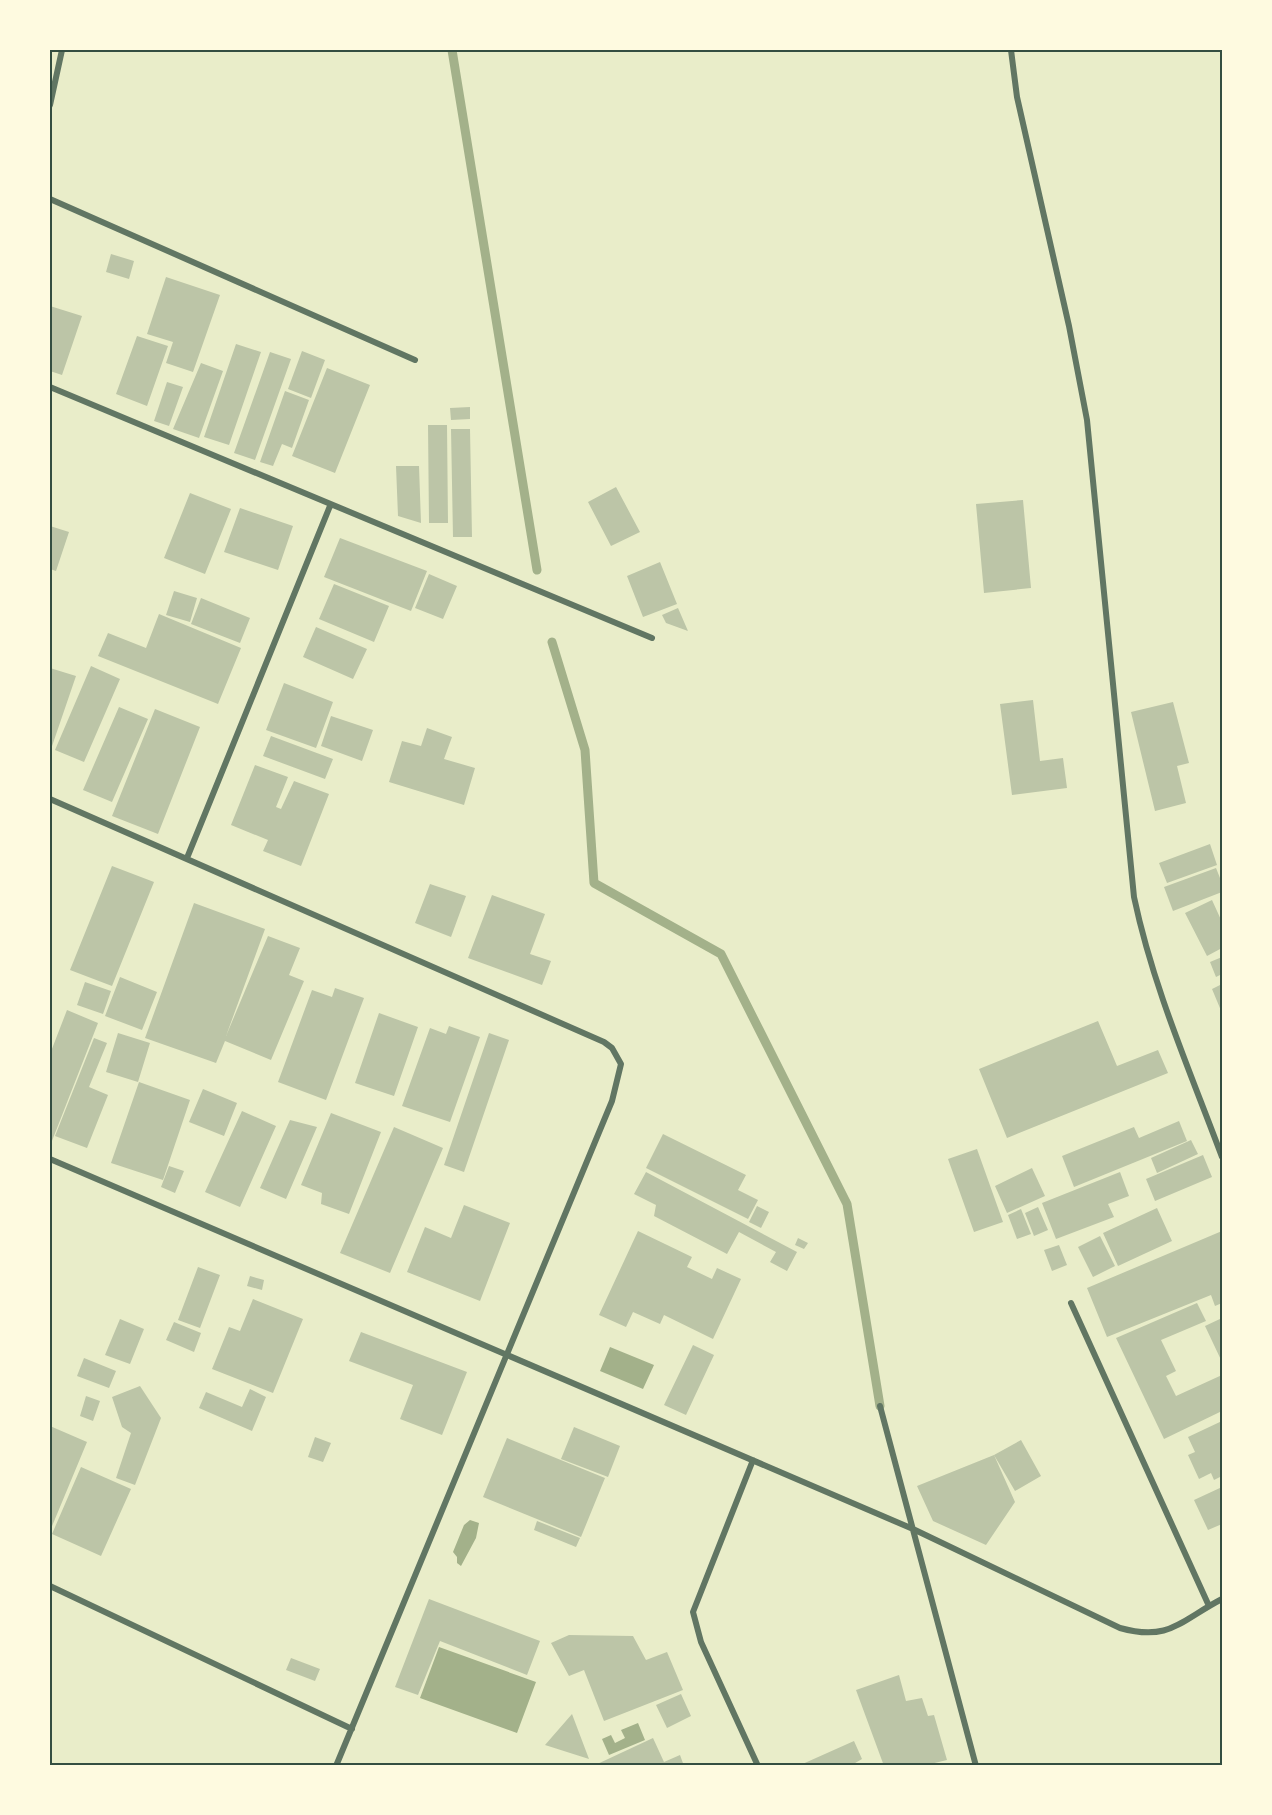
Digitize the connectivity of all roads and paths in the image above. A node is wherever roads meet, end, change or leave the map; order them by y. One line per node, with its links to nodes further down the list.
1 (62, 50): 3 (street)
2 (1011, 50): 11 (street)
3 (50, 105)
4 (50, 199): 5 (street)
5 (415, 360)
6 (50, 387): 7 (street)
7 (330, 506): 8 (street); 10 (street)
8 (652, 638)
9 (50, 799): 10 (street)
10 (188, 858): 14 (street)
11 (1222, 1157)
12 (50, 1159): 14 (street)
13 (1071, 1303): 20 (street)
14 (508, 1355): 16 (street); 21 (street)
15 (880, 1406): 17 (street)
16 (753, 1460): 17 (street); 23 (street)
17 (913, 1529): 20 (street); 24 (street)
18 (50, 1586): 21 (street)
19 (1222, 1599): 20 (street)
20 (1209, 1606)
21 (352, 1730): 22 (street)
22 (336, 1766)
23 (758, 1766)
24 (976, 1766)

